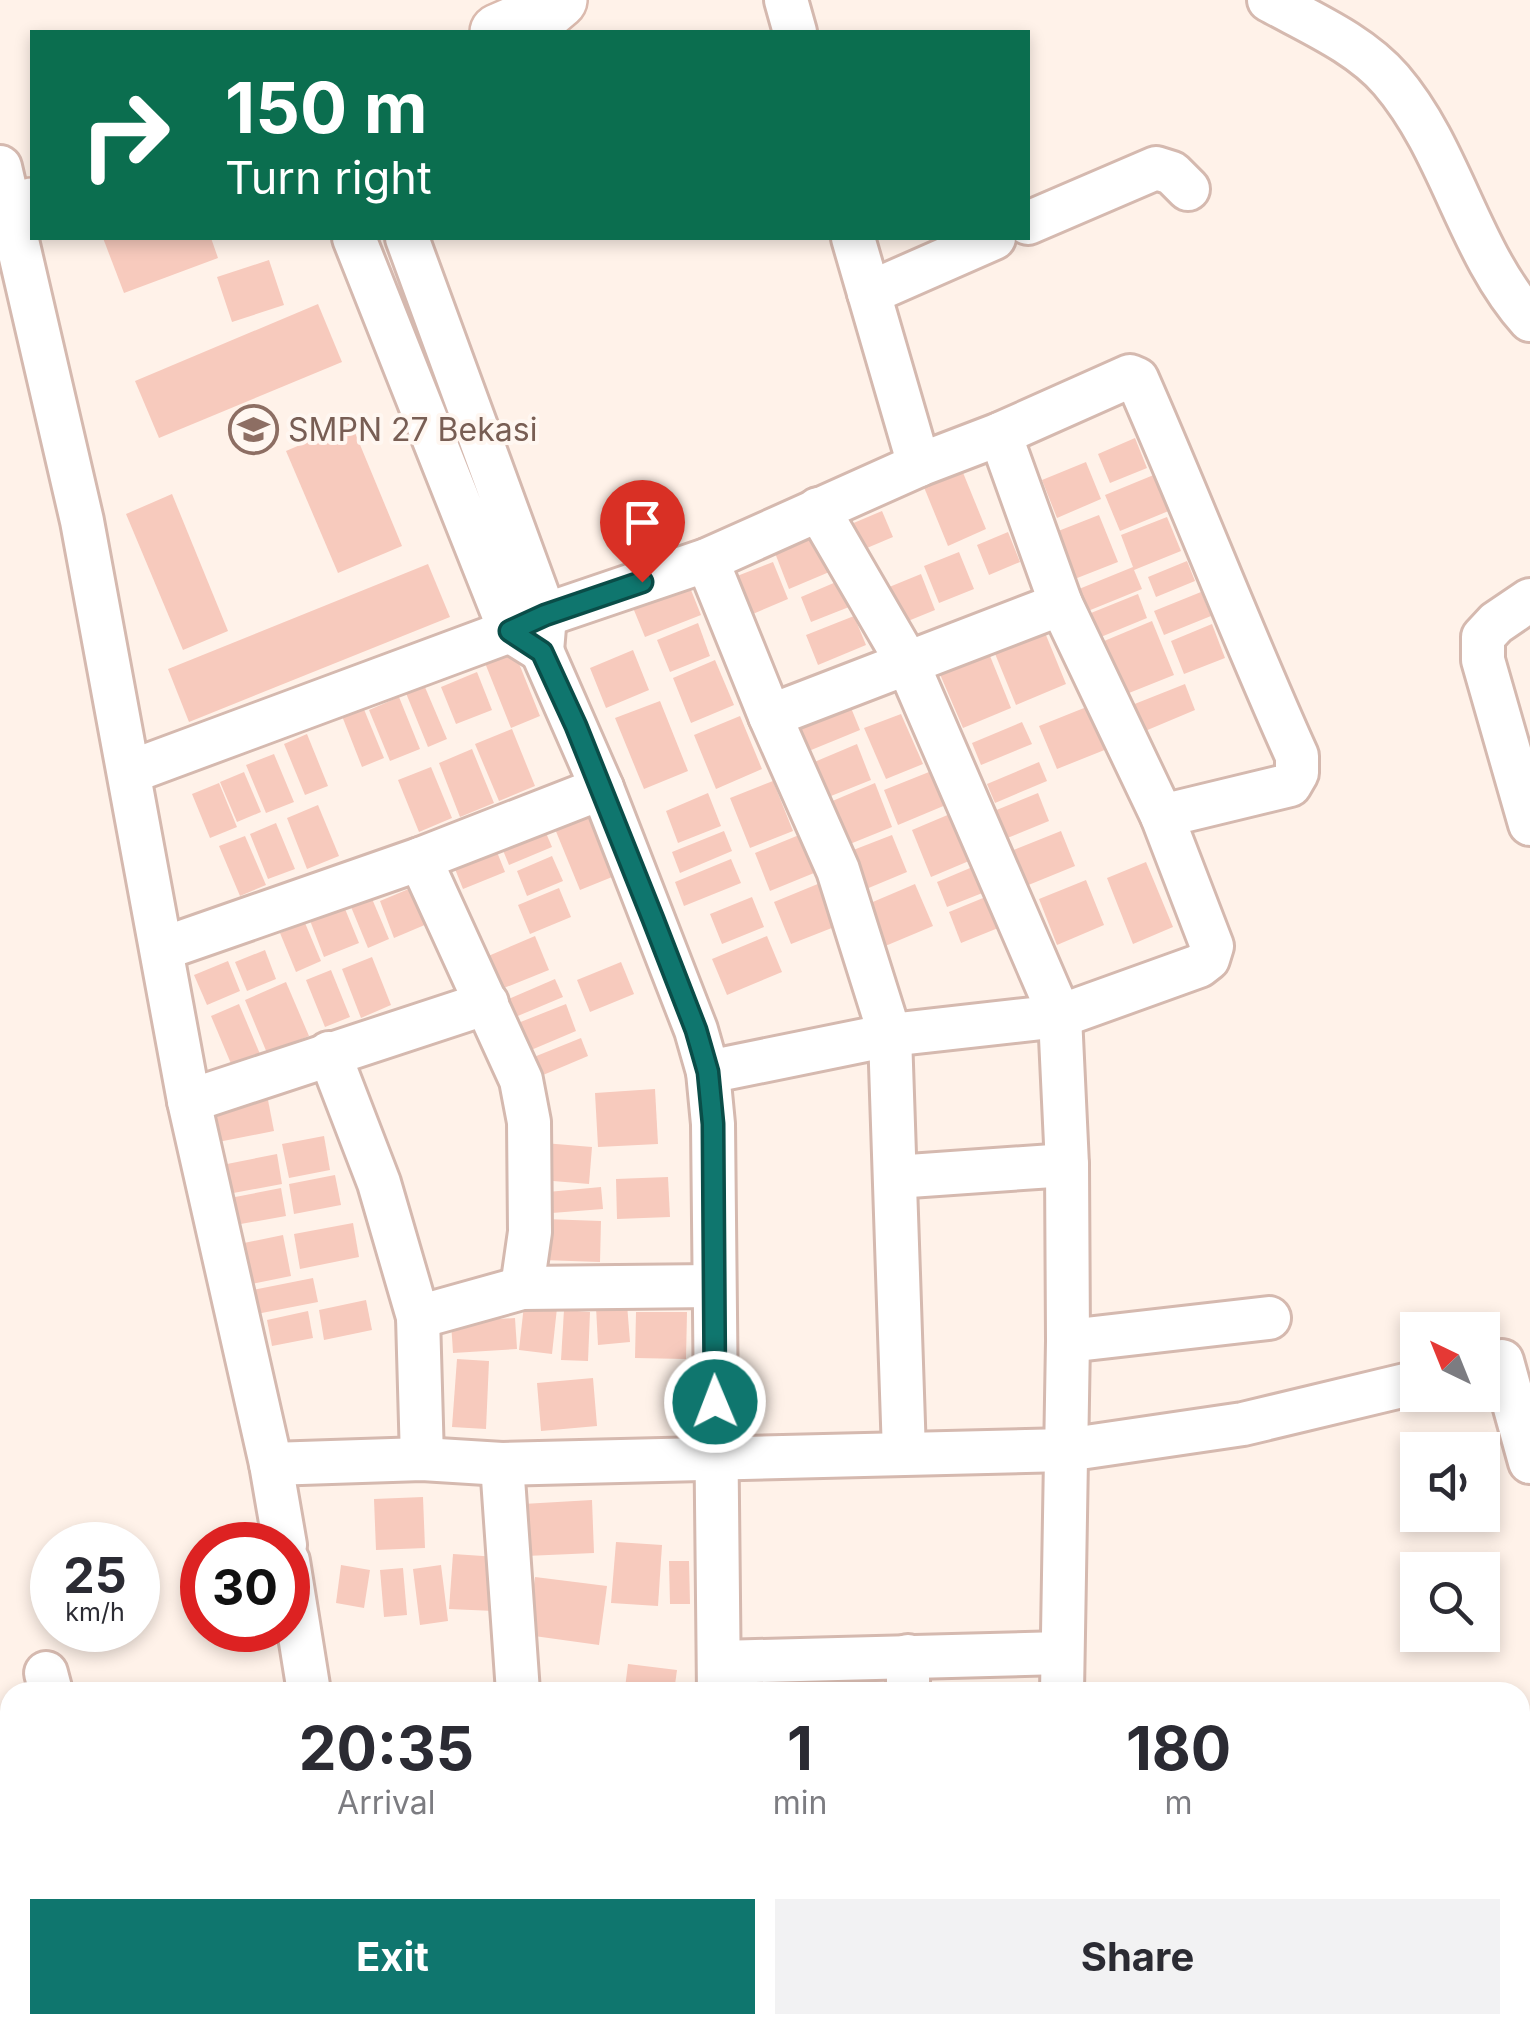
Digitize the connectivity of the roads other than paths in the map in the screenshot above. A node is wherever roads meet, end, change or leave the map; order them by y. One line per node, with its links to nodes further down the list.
1 (559, 0): 4 (street)
2 (786, 0): 5 (street)
3 (1269, 0): 14 (street)
4 (503, 30)
5 (794, 30)
6 (1188, 189): 8 (street)
7 (11, 200): 24 (street)
8 (1030, 222)
9 (355, 240): 21 (street)
10 (408, 240): 21 (street)
11 (854, 240): 13 (street)
12 (989, 240): 13 (street)
13 (869, 293): 16 (street)
14 (1530, 320)
15 (1000, 434): 16 (street); 20 (street); 26 (street)
16 (919, 465): 17 (street)
17 (818, 509): 18 (street); 22 (street)
18 (708, 560): 21 (street); 23 (street)
19 (1530, 600): 27 (street)
20 (1061, 604): 22 (street); 26 (street)
21 (532, 632): 24 (street); 25 (street)
22 (908, 662): 23 (street); 31 (street)
23 (770, 716): 32 (street)
24 (130, 772): 29 (street)
25 (602, 788): 28 (street); 34 (street)
26 (1162, 816): 31 (street)
27 (1530, 824)
28 (420, 859): 29 (street); 30 (street)
29 (162, 949): 35 (street)
30 (487, 1003): 33 (street); 39 (street)
31 (1060, 1016): 32 (street); 36 (street)
32 (890, 1036): 34 (street); 37 (street)
33 (329, 1053): 35 (street); 40 (street)
34 (708, 1072): 38 (street)
35 (189, 1101): 50 (street)
36 (1067, 1166): 37 (street); 42 (street)
37 (895, 1177): 46 (street)
38 (714, 1286): 39 (street); 48 (street)
39 (522, 1288): 40 (street)
40 (418, 1317): 47 (street)
41 (1268, 1318): 42 (street)
42 (1068, 1341): 45 (street)
43 (1505, 1361): 49 (street)
44 (1400, 1386): 45 (street)
45 (1066, 1450): 46 (street); 54 (street)
46 (904, 1453): 48 (street)
47 (422, 1459): 50 (street); 51 (street)
48 (716, 1460): 51 (street); 57 (street)
49 (1530, 1462)
50 (271, 1464): 52 (street)
51 (502, 1464): 59 (street)
52 (281, 1522)
53 (303, 1652): 58 (street)
54 (1062, 1673): 56 (street)
55 (908, 1674): 56 (street); 57 (street)
56 (975, 1675)
57 (719, 1677)
58 (308, 1682)
59 (517, 1682)

